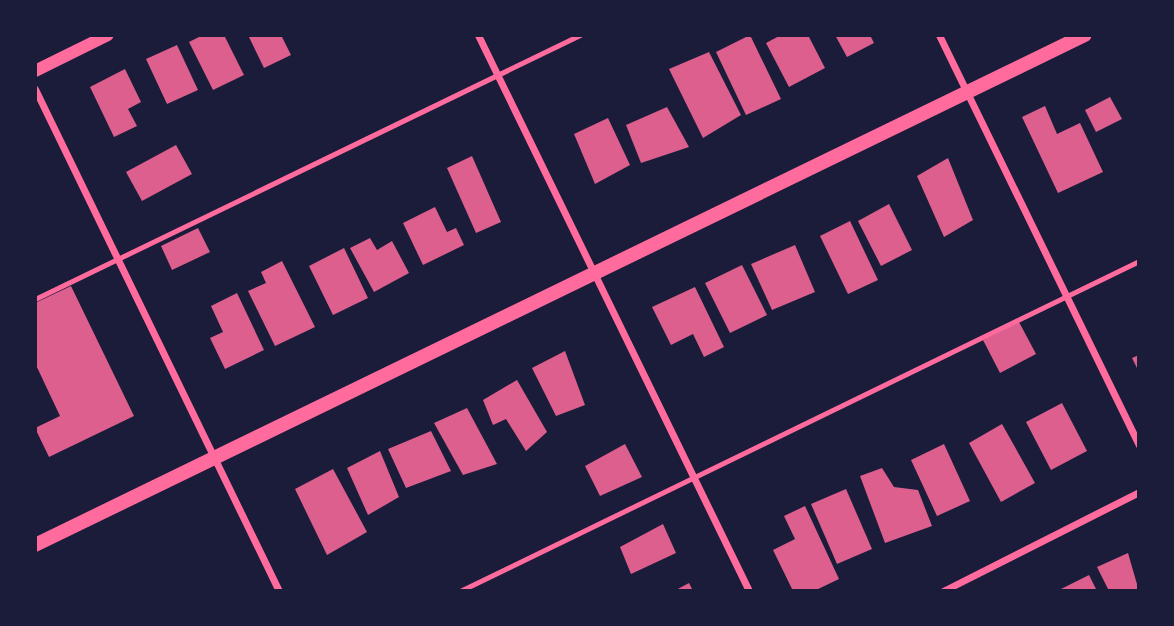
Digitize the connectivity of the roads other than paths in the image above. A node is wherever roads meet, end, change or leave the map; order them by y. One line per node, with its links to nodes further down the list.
1 (108, 35): 6 (street)
2 (478, 35): 7 (street)
3 (580, 35): 7 (lane)
4 (939, 35): 9 (street)
5 (1085, 35): 9 (main road)
6 (35, 71)
7 (498, 75): 10 (lane); 12 (street)
8 (35, 89): 10 (street)
9 (967, 92): 12 (main road); 13 (street)
10 (118, 260): 14 (lane); 16 (street)
11 (1139, 261): 13 (lane)
12 (594, 273): 16 (main road); 17 (street)
13 (1067, 296): 15 (street); 17 (lane)
14 (35, 299)
15 (1139, 445)
16 (214, 457): 19 (main road); 20 (street)
17 (693, 477): 21 (lane); 22 (street)
18 (1139, 492): 23 (street)
19 (35, 545)
20 (279, 591)
21 (460, 591)
22 (749, 591)
23 (943, 591)

